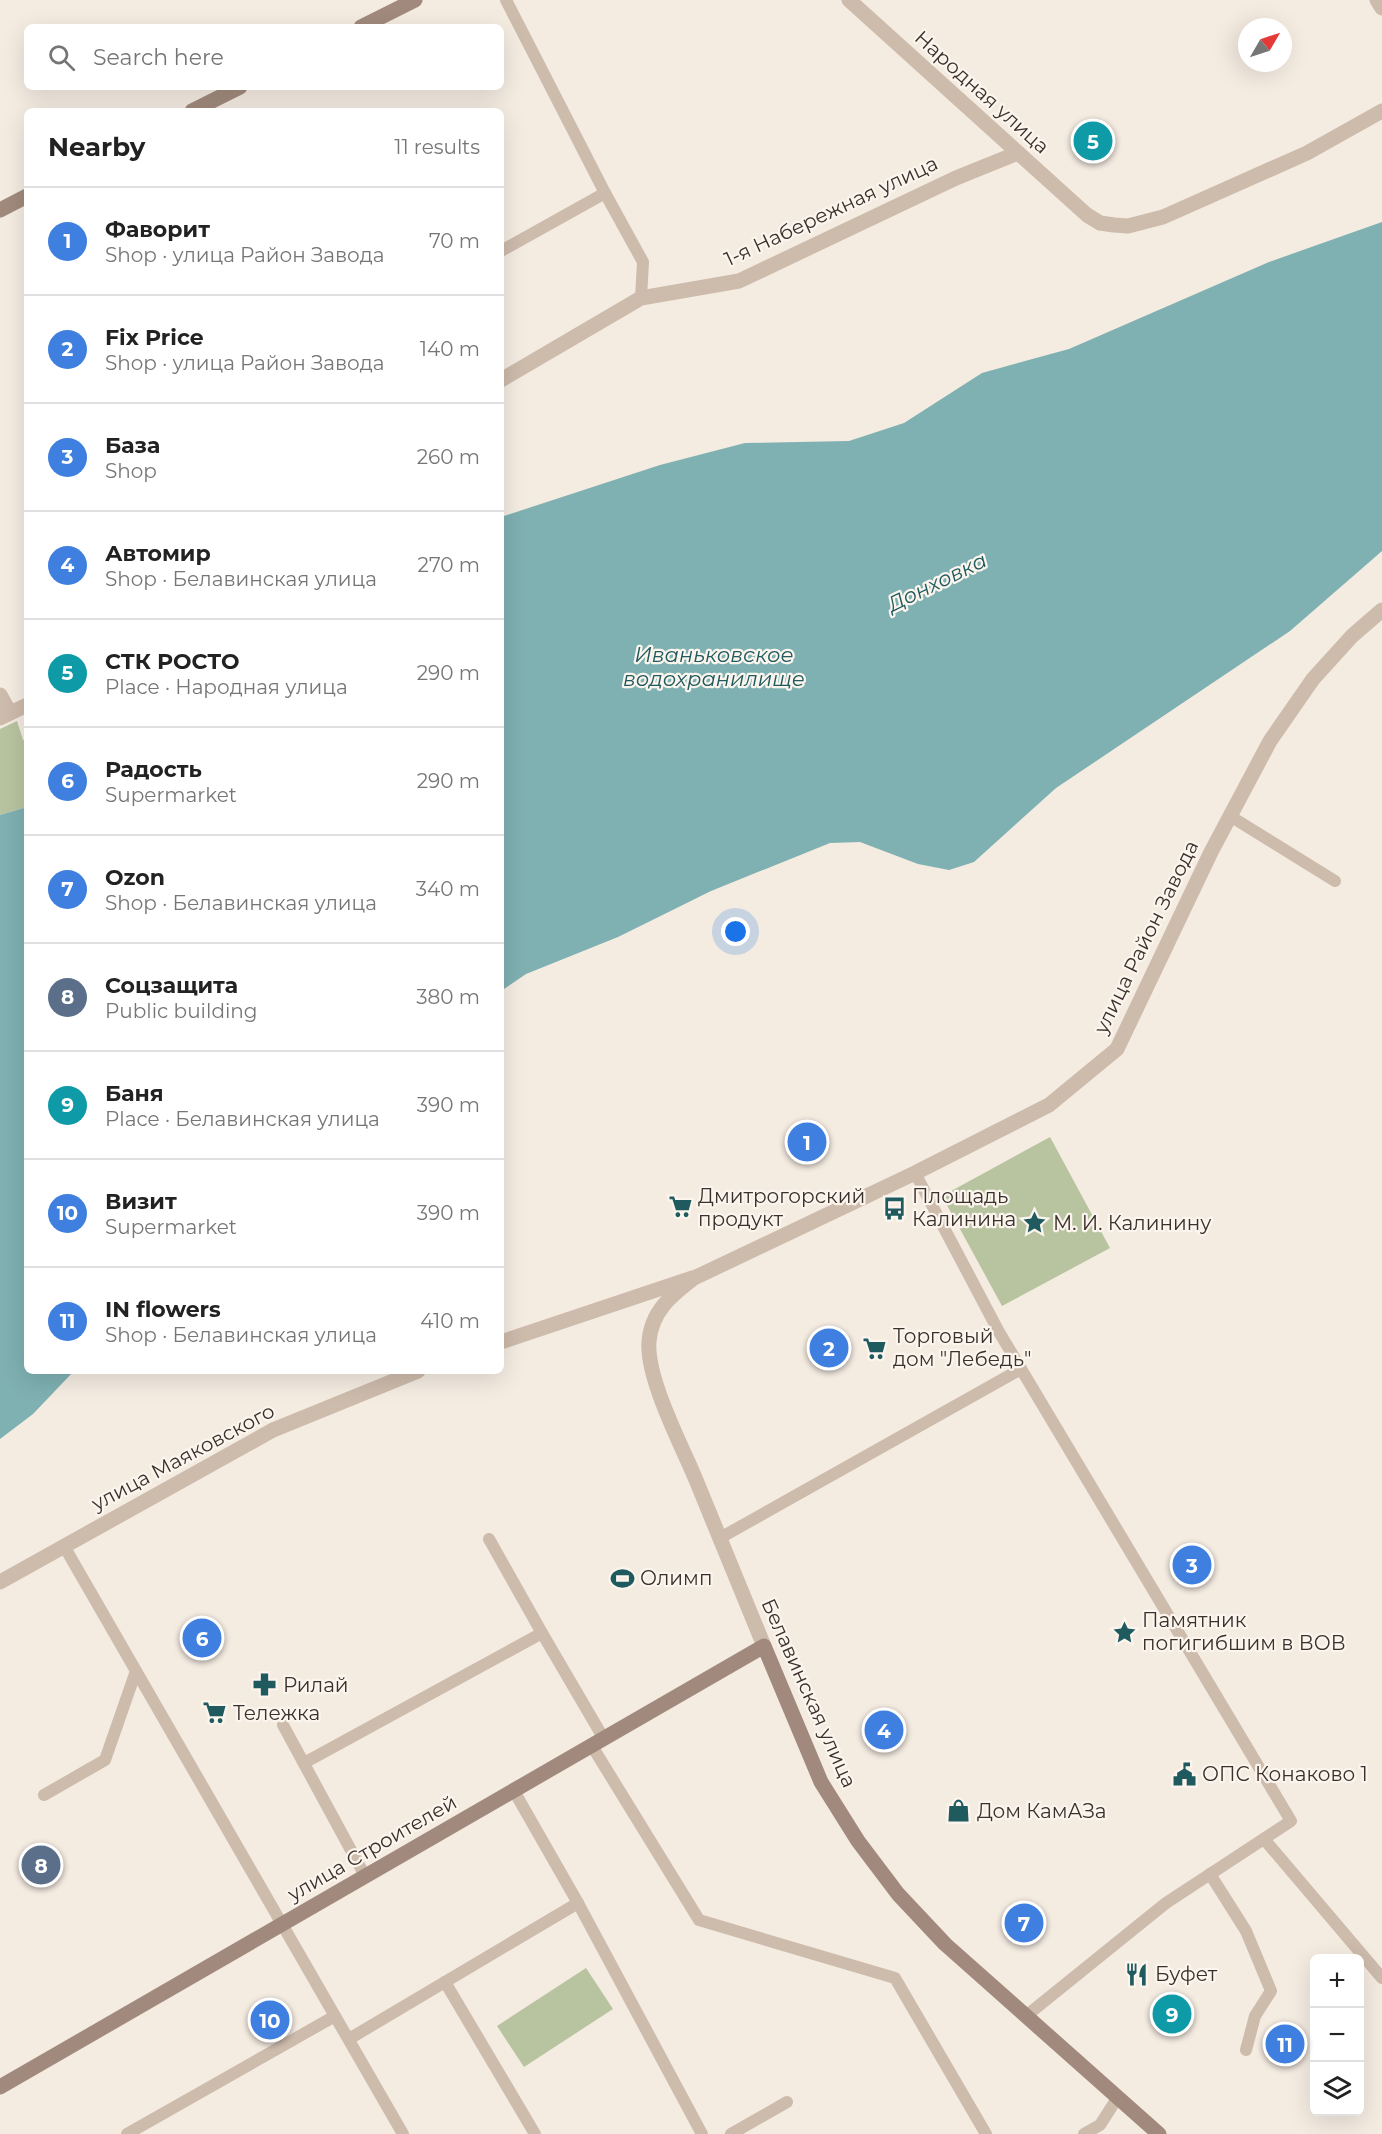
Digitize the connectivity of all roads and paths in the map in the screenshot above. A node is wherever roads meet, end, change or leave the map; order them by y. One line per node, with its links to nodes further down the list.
1 (415, 0): 6 (main road)
2 (506, 0): 11 (lane)
3 (849, 0): 10 (street, Народная улица)
4 (1377, 0): 5 (street)
5 (1382, 8)
6 (367, 24)
7 (234, 90): 8 (main road)
8 (198, 108)
9 (1382, 111): 10 (street, Народная улица)
10 (1018, 153): 15 (street, 1-я Набережная улица)
11 (605, 193): 14 (lane); 15 (lane)
12 (24, 198): 13 (main road)
13 (0, 210)
14 (504, 249)
15 (641, 298): 16 (street, 1-я Набережная улица)
16 (504, 378)
17 (1382, 610): 21 (street, улица Район Завода)
18 (0, 695): 20 (street)
19 (24, 706): 20 (street)
20 (5, 716)
21 (1230, 816): 22 (lane); 23 (street, улица Район Завода)
22 (1335, 881)
23 (915, 1173): 24 (street, улица Район Завода); 26 (lane)
24 (694, 1278): 25 (street, улица Район Завода); 28 (street, Белавинская улица)
25 (504, 1341)
26 (1021, 1369): 28 (lane); 40 (lane)
27 (410, 1374): 30 (street, улица Маяковского)
28 (720, 1538): 33 (street, Белавинская улица)
29 (489, 1539): 32 (lane)
30 (64, 1546): 31 (street, улица Маяковского); 34 (lane)
31 (0, 1582)
32 (542, 1633): 36 (lane); 37 (lane)
33 (764, 1646): 36 (main road, улица Строителей); 48 (main road, Белавинская улица)
34 (136, 1671): 39 (lane); 44 (lane)
35 (283, 1725): 37 (lane)
36 (598, 1742): 38 (main road, улица Строителей); 59 (lane)
37 (304, 1763): 42 (lane)
38 (514, 1791): 42 (main road, улица Строителей); 43 (lane)
39 (44, 1795)
40 (1264, 1839): 41 (lane); 45 (lane)
41 (1210, 1874): 48 (lane); 50 (lane)
42 (365, 1876): 44 (main road, улица Строителей)
43 (578, 1903): 46 (lane); 57 (lane)
44 (282, 1924): 47 (lane); 51 (main road, улица Строителей)
45 (1382, 1978)
46 (445, 1982): 49 (lane); 56 (lane)
47 (335, 2016): 49 (lane); 54 (lane)
48 (1026, 2016): 52 (main road, Белавинская улица)
49 (348, 2039): 55 (lane)
50 (1246, 2050)
51 (0, 2087)
52 (1118, 2097): 60 (lane); 61 (main road, Белавинская улица)
53 (787, 2102): 58 (lane)
54 (127, 2134)
55 (403, 2134)
56 (536, 2134)
57 (702, 2134)
58 (731, 2134)
59 (986, 2134)
60 (1084, 2134)
61 (1159, 2134)

